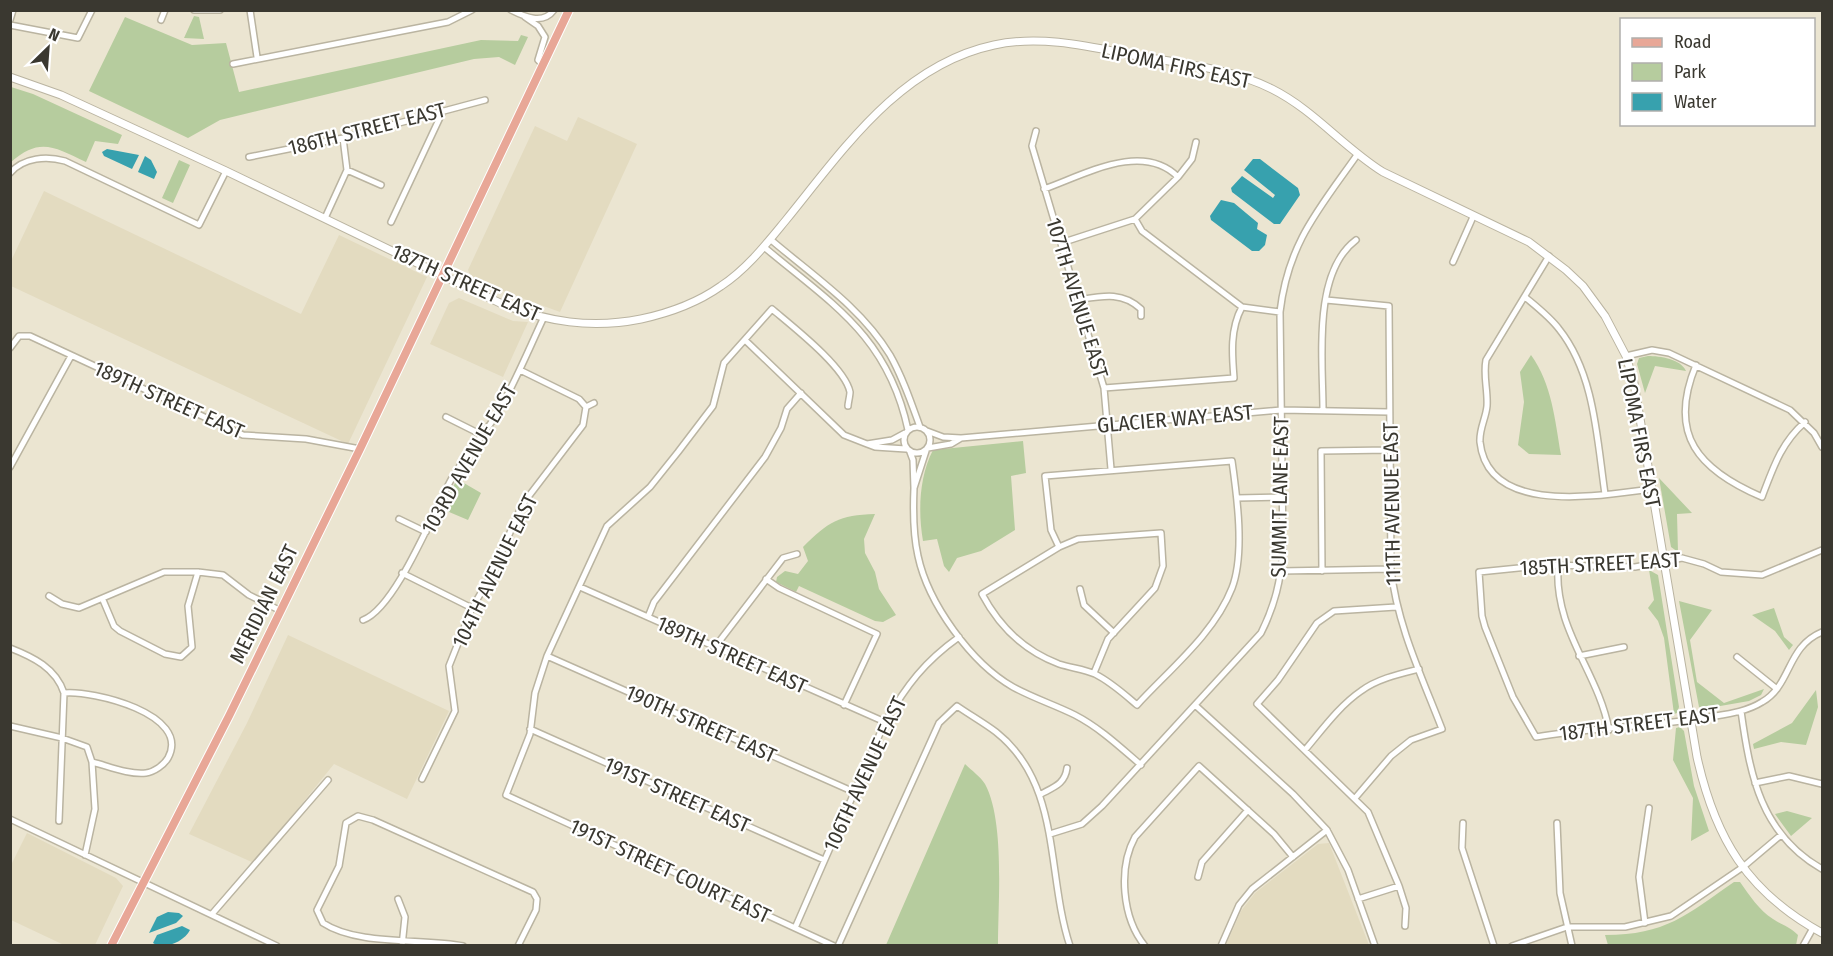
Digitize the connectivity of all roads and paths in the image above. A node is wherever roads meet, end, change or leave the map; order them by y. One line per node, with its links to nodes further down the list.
1 (13, 10): 13 (street)
2 (92, 10): 13 (street)
3 (165, 10): 12 (street)
4 (220, 10): 10 (street)
5 (250, 10): 15 (street)
6 (472, 10): 15 (street)
7 (511, 10): 11 (street)
8 (554, 10): 11 (street)
9 (568, 10): 17 (main road)
10 (195, 11)
11 (525, 16): 17 (street)
12 (161, 20)
13 (10, 23)
14 (1038, 41): 24 (street, LIPOMA FIRS EAST); 36 (street, 187TH STREET EAST)
15 (257, 57): 16 (street)
16 (233, 64)
17 (543, 65): 42 (main road, MERIDIAN EAST)
18 (10, 77): 27 (street, 187TH STREET EAST)
19 (485, 100): 20 (street, 186TH STREET EAST)
20 (443, 111): 22 (street, 186TH STREET EAST); 35 (street)
21 (1036, 131): 31 (street, 107TH AVENUE EAST)
22 (343, 138): 25 (street, 186TH STREET EAST); 26 (street)
23 (1196, 142): 29 (street)
24 (1358, 155): 32 (street, LIPOMA FIRS EAST); 47 (street, SUMMIT LANE EAST)
25 (249, 157)
26 (347, 170): 30 (street); 33 (street)
27 (226, 171): 28 (street); 33 (street, 187TH STREET EAST)
28 (10, 173)
29 (1178, 177): 31 (street); 34 (street)
30 (381, 185)
31 (1044, 189): 38 (street, 107TH AVENUE EAST)
32 (1473, 217): 40 (street, LIPOMA FIRS EAST); 41 (street)
33 (324, 218): 42 (street, 187TH STREET EAST)
34 (1135, 219): 38 (street); 46 (street)
35 (391, 222)
36 (770, 239): 39 (street, 187TH STREET EAST); 67 (street)
37 (1356, 240): 45 (street)
38 (1061, 243): 44 (street, 107TH AVENUE EAST)
39 (764, 247): 49 (street, 187TH STREET EAST); 68 (street)
40 (1549, 256): 43 (street); 53 (street, LIPOMA FIRS EAST)
41 (1453, 262)
42 (442, 275): 49 (street, 187TH STREET EAST); 74 (main road, MERIDIAN EAST)
43 (1525, 297): 82 (street); 82 (street)
44 (1077, 300): 48 (street); 56 (street, 107TH AVENUE EAST)
45 (1326, 300): 62 (street); 63 (street, 111TH AVENUE EAST)
46 (1242, 307): 47 (street); 56 (street)
47 (1280, 312): 61 (street, SUMMIT LANE EAST)
48 (1141, 316)
49 (543, 319): 55 (street, 103RD AVENUE EAST)
50 (745, 340): 57 (street); 59 (street); 98 (street)
51 (10, 348): 52 (street, 189TH STREET EAST)
52 (70, 356): 74 (street, 189TH STREET EAST); 78 (street)
53 (1626, 356): 54 (street); 81 (street, LIPOMA FIRS EAST)
54 (1696, 365): 65 (street); 65 (street)
55 (520, 370): 60 (street); 70 (street, 103RD AVENUE EAST)
56 (1104, 388): 66 (street, 107TH AVENUE EAST)
57 (801, 393): 72 (street); 105 (street)
58 (594, 403): 60 (street)
59 (848, 406)
60 (586, 407): 103 (street, 104TH AVENUE EAST)
61 (1281, 410): 62 (street, GLACIER WAY EAST); 66 (street, GLACIER WAY EAST); 83 (street, SUMMIT LANE EAST)
62 (1323, 410): 63 (street, GLACIER WAY EAST)
63 (1389, 412): 77 (street, 111TH AVENUE EAST)
64 (446, 417): 70 (street)
65 (1805, 422): 73 (street)
66 (1108, 426): 71 (street, GLACIER WAY EAST); 79 (street, 107TH AVENUE EAST)
67 (920, 427): 68 (street); 69 (street)
68 (907, 431): 72 (street); 76 (street)
69 (927, 431): 71 (street, GLACIER WAY EAST); 75 (street)
70 (482, 435): 86 (street, 103RD AVENUE EAST)
71 (961, 438): 75 (street, GLACIER WAY EAST)
72 (867, 444): 76 (street)
73 (1822, 447)
74 (360, 449): 104 (main road, MERIDIAN EAST)
75 (927, 449): 76 (street); 80 (street)
76 (908, 450): 80 (street)
77 (1390, 450): 92 (street, 111TH AVENUE EAST); 94 (street)
78 (10, 467)
79 (1111, 469): 84 (street); 87 (street)
80 (914, 488): 109 (street)
81 (1652, 489): 82 (street); 90 (street, LIPOMA FIRS EAST)
82 (1605, 494)
83 (1282, 496): 84 (street); 93 (street, SUMMIT LANE EAST)
84 (1237, 498): 117 (street)
85 (399, 519): 86 (street)
86 (426, 532): 96 (street, 103RD AVENUE EAST)
87 (1059, 547): 108 (street); 117 (street)
88 (1822, 550): 90 (street, 185TH STREET EAST)
89 (797, 554): 97 (street)
90 (1664, 562): 91 (street, 185TH STREET EAST); 123 (street, LIPOMA FIRS EAST)
91 (1558, 566): 114 (street); 128 (street, 185TH STREET EAST)
92 (1391, 569): 94 (street); 102 (street, 111TH AVENUE EAST)
93 (1281, 571): 94 (street); 121 (street, SUMMIT LANE EAST)
94 (1322, 571)
95 (198, 572): 101 (street); 101 (street); 104 (street)
96 (402, 573): 103 (street); 106 (street, 103RD AVENUE EAST)
97 (766, 579): 110 (street); 120 (street)
98 (580, 587): 105 (street, 189TH STREET EAST); 113 (street)
99 (1080, 590): 108 (street)
100 (49, 596): 101 (street)
101 (103, 600)
102 (1396, 607): 116 (street, 111TH AVENUE EAST); 130 (street)
103 (472, 608): 134 (street, 104TH AVENUE EAST)
104 (279, 610): 156 (main road, MERIDIAN EAST)
105 (648, 618): 110 (street, 189TH STREET EAST)
106 (363, 620)
107 (1822, 632): 118 (street)
108 (1114, 633): 117 (street)
109 (959, 637): 124 (street, 106TH AVENUE EAST); 132 (street)
110 (715, 647): 120 (street, 189TH STREET EAST)
111 (1624, 647): 114 (street)
112 (10, 648): 119 (street)
113 (547, 656): 126 (street); 138 (street, 190TH STREET EAST)
114 (1580, 656): 127 (street)
115 (1737, 657): 118 (street)
116 (1419, 669): 130 (street); 140 (street, 111TH AVENUE EAST)
117 (1094, 674)
118 (1777, 689): 122 (street, 187TH STREET EAST)
119 (64, 693): 129 (street); 131 (street)
120 (844, 705): 124 (street, 189TH STREET EAST)
121 (1195, 705): 132 (street, SUMMIT LANE EAST); 147 (street)
122 (1741, 711): 123 (street, 187TH STREET EAST); 136 (street)
123 (1692, 720): 127 (street, 187TH STREET EAST); 153 (street, LIPOMA FIRS EAST)
124 (885, 723): 138 (street, 106TH AVENUE EAST)
125 (10, 726): 129 (street)
126 (530, 729): 152 (street, 191ST STREET EAST); 164 (street, 191ST STREET COURT EAST)
127 (1609, 730): 128 (street, 187TH STREET EAST)
128 (1536, 737)
129 (63, 738): 131 (street); 144 (street)
130 (1305, 750): 140 (street)
131 (92, 762): 150 (street)
132 (1141, 765): 148 (street, SUMMIT LANE EAST)
133 (1067, 768): 139 (street)
134 (422, 779)
135 (328, 780): 160 (street)
136 (1755, 783): 137 (street); 149 (street)
137 (1822, 784)
138 (854, 792): 152 (street, 106TH AVENUE EAST)
139 (1041, 794): 148 (street); 172 (street)
140 (1356, 797): 157 (street)
141 (1648, 807): 161 (street)
142 (1248, 810): 151 (street); 155 (street); 174 (street)
143 (10, 819): 150 (street)
144 (59, 820)
145 (1463, 823): 177 (street)
146 (1557, 823): 163 (street)
147 (1327, 830): 151 (street); 159 (street)
148 (1050, 834): 173 (street)
149 (1781, 835): 153 (street); 154 (street)
150 (85, 855): 156 (street)
151 (1293, 857): 175 (street)
152 (824, 860): 164 (street, 106TH AVENUE EAST)
153 (1743, 867): 161 (street); 165 (street, LIPOMA FIRS EAST)
154 (1822, 869)
155 (1197, 877)
156 (144, 882): 160 (street); 168 (main road, MERIDIAN EAST)
157 (1399, 886): 159 (street); 162 (street)
158 (398, 898): 167 (street)
159 (1358, 899): 176 (street)
160 (212, 915): 169 (street)
161 (1645, 923): 163 (street)
162 (1405, 926)
163 (1567, 927): 178 (street); 179 (street)
164 (795, 928): 172 (street, 191ST STREET COURT EAST)
165 (1813, 928): 166 (street, LIPOMA FIRS EAST); 180 (street)
166 (1822, 933)
167 (403, 942): 170 (street); 171 (street)
168 (111, 945)
169 (277, 945)
170 (464, 945)
171 (518, 945)
172 (836, 945)
173 (1070, 945)
174 (1145, 945)
175 (1221, 945)
176 (1375, 945)
177 (1494, 945)
178 (1512, 945)
179 (1572, 945)
180 (1803, 945)

